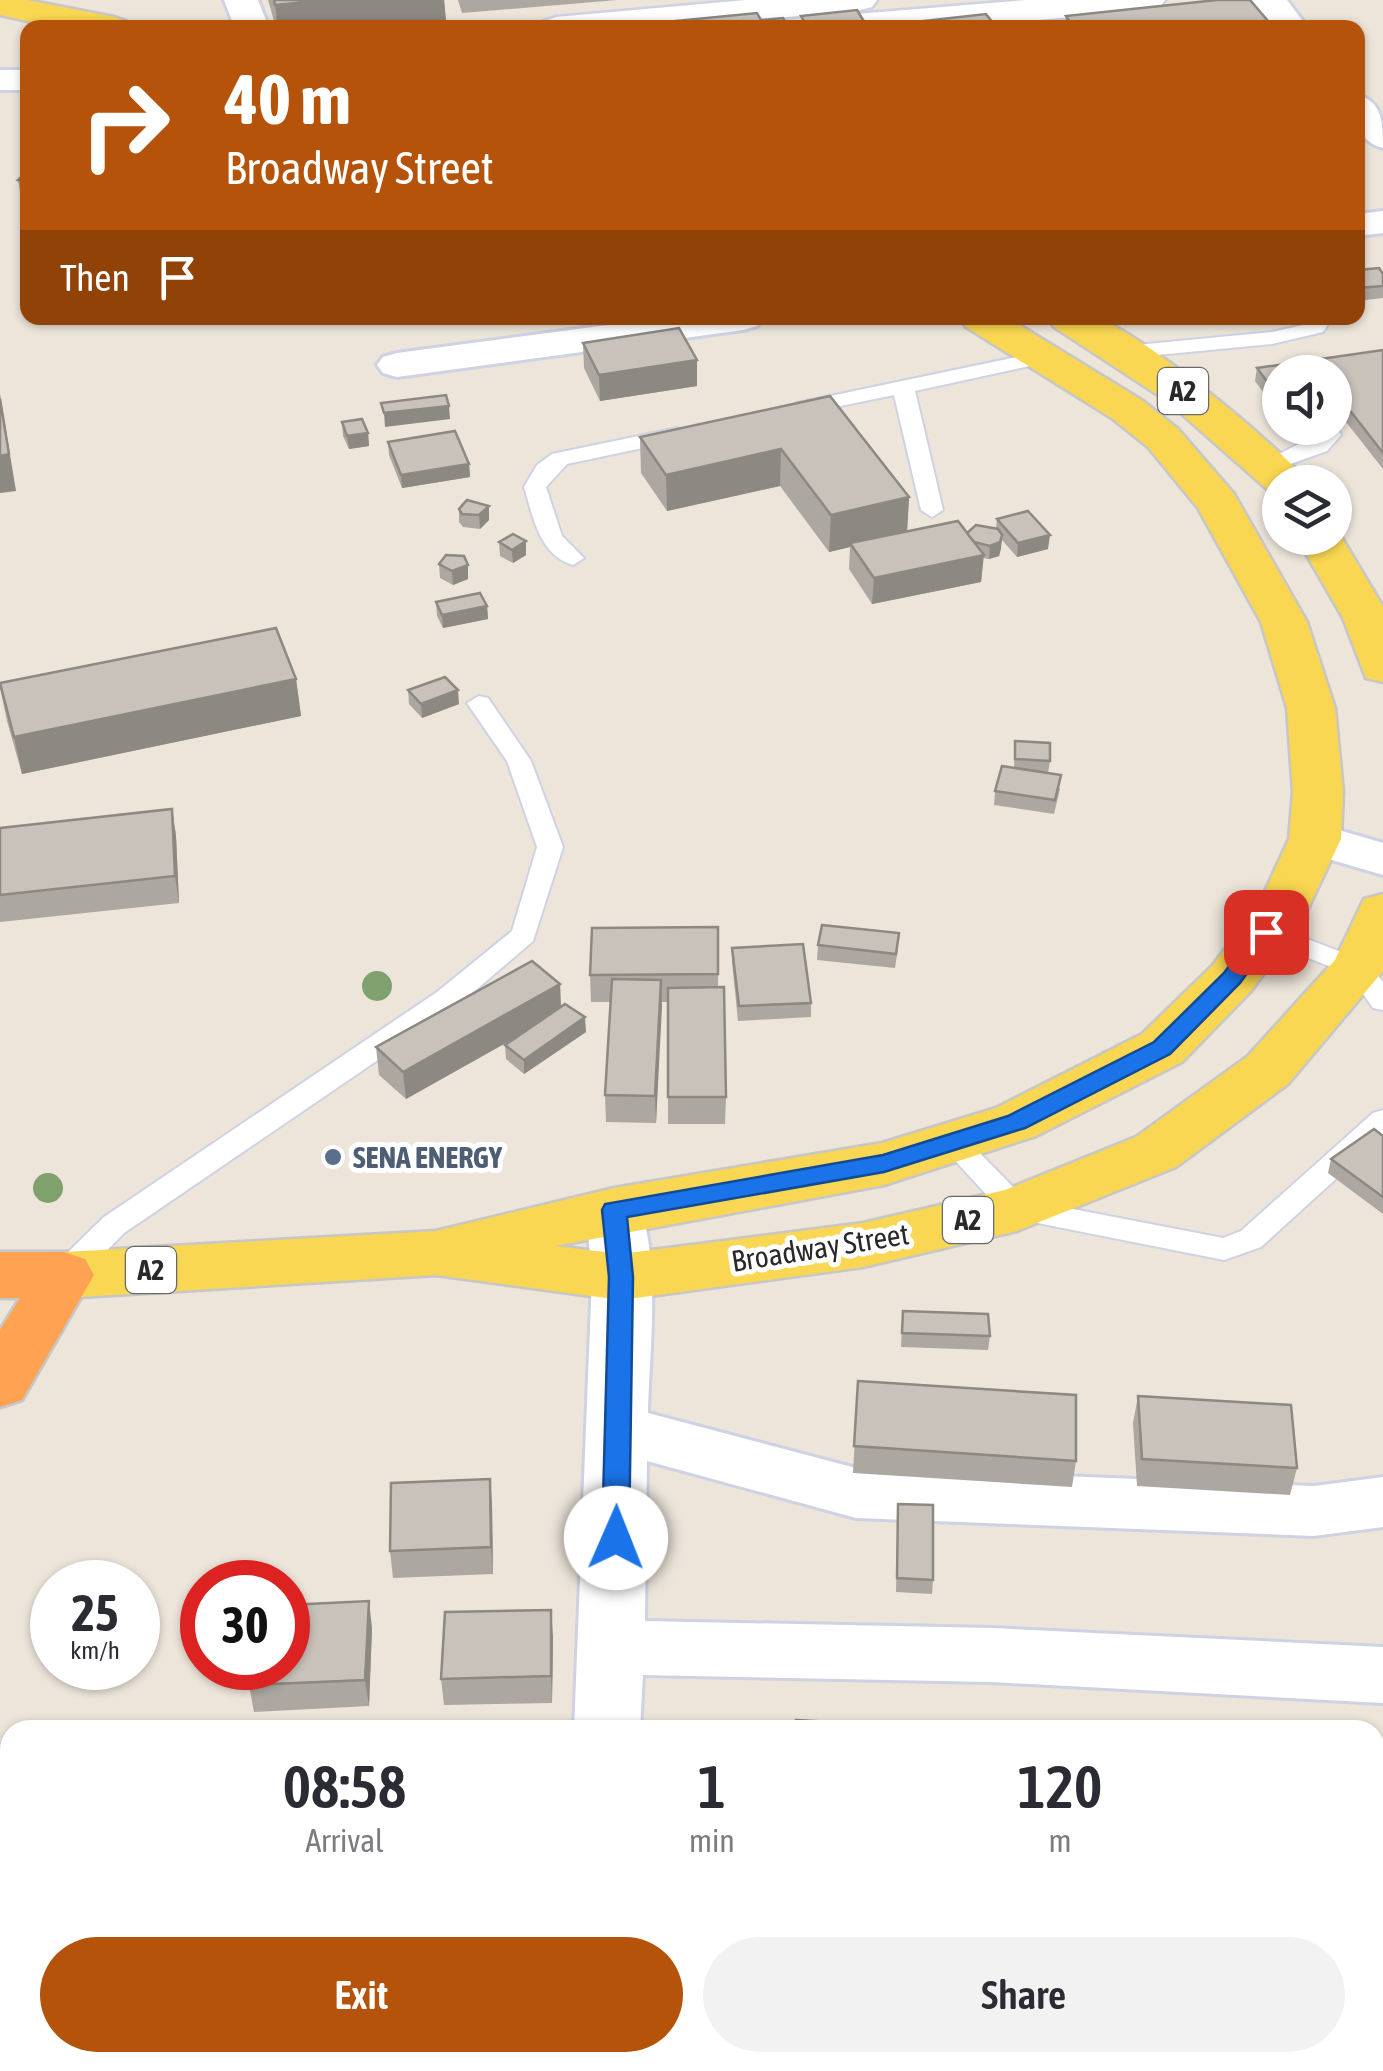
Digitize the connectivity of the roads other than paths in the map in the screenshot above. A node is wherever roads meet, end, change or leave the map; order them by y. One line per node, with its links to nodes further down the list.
1 (860, 0): 6 (street)
2 (1148, 0): 7 (street)
3 (1269, 0): 8 (street)
4 (0, 4): 5 (main road)
5 (76, 20)
6 (643, 20)
7 (914, 20)
8 (1285, 20)
9 (691, 325): 17 (street)
10 (992, 325): 16 (main road, Broadway Street / A2)
11 (1080, 325): 14 (main road, A2)
12 (1318, 325): 13 (lane)
13 (1272, 338): 14 (lane); 15 (lane)
14 (1126, 352): 22 (main road, A2)
15 (1282, 355)
16 (1045, 356): 18 (lane); 25 (main road, Broadway Street / A2)
17 (397, 365)
18 (903, 386): 19 (lane); 26 (lane)
19 (770, 414)
20 (693, 431): 28 (lane)
21 (1320, 445): 23 (lane)
22 (1264, 465)
23 (1297, 465)
24 (1262, 487): 25 (main road)
25 (1218, 503): 31 (main road, Broadway Street / A2)
26 (932, 510)
27 (1330, 555): 29 (main road)
28 (574, 558)
29 (1383, 668)
30 (479, 703): 42 (lane)
31 (1315, 839): 32 (street); 34 (main road, Broadway Street / A2)
32 (1383, 858)
33 (1383, 911): 35 (main road, Broadway Street / A2)
34 (1266, 932): 35 (lane); 37 (main road, Broadway Street / A2)
35 (1370, 984): 38 (main road, Broadway Street / A2)
36 (1383, 1120): 38 (lane)
37 (952, 1142): 38 (lane); 39 (main road, Broadway Street / A2)
38 (1017, 1209): 43 (main road, Broadway Street / A2)
39 (614, 1210): 40 (main road, Broadway Street / A2); 43 (street)
40 (436, 1253): 42 (main road, Broadway Street / A2); 43 (main road, Broadway Street / A2)
41 (0, 1275): 42 (highway, A2)
42 (64, 1276): 44 (highway)
43 (621, 1277): 45 (street)
44 (0, 1383)
45 (617, 1429): 46 (street); 47 (street)
46 (1383, 1502)
47 (614, 1647): 48 (street); 49 (street)
48 (1383, 1675)
49 (608, 1720)

